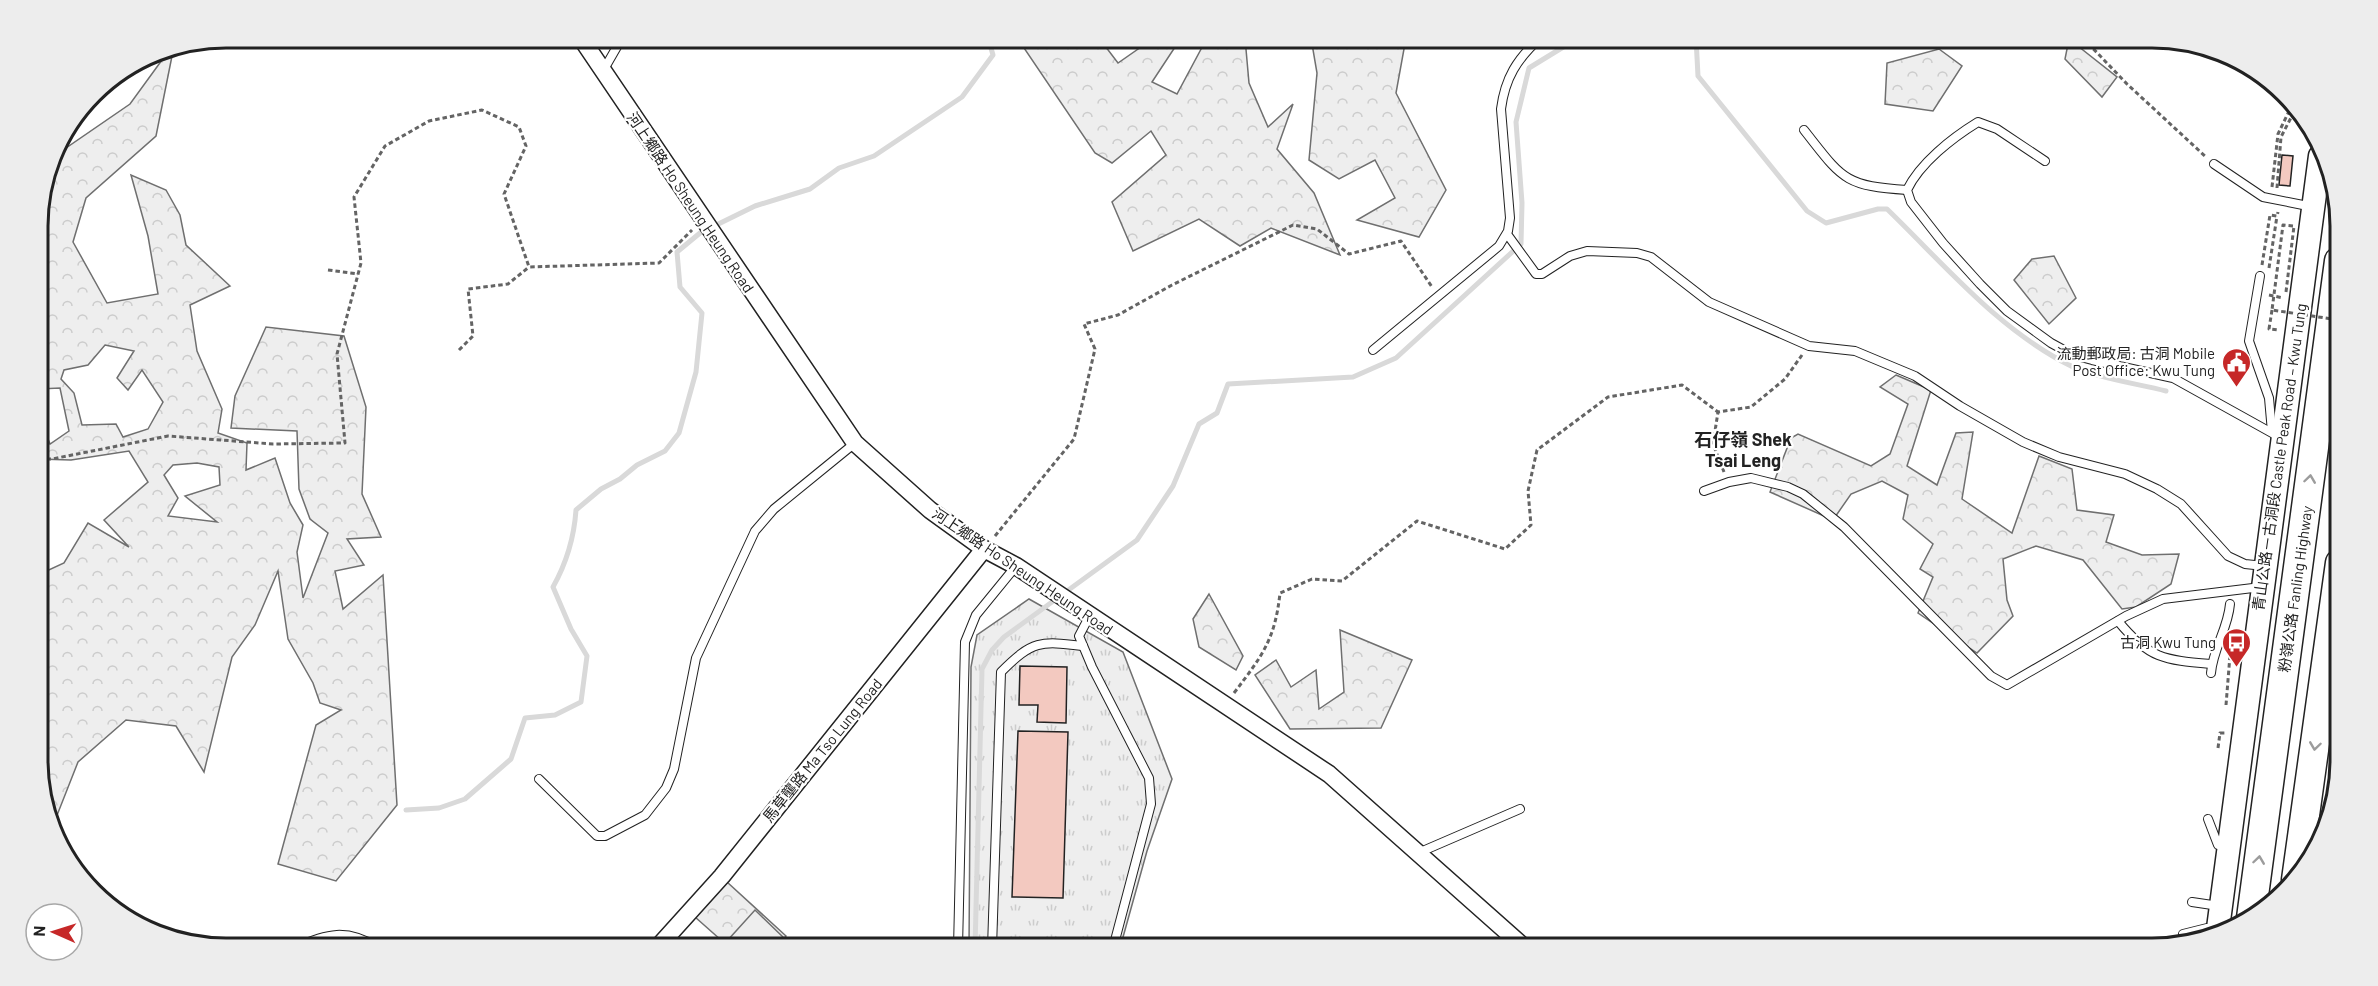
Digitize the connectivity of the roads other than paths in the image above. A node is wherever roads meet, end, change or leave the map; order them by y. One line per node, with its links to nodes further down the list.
1 (588, 48): 4 (street, 河上鄉路 Ho Sheung Heung Road)
2 (616, 48): 4 (lane)
3 (1530, 48): 11 (lane)
4 (603, 71): 16 (street, 河上鄉路 Ho Sheung Heung Road)
5 (1804, 130): 9 (lane)
6 (2045, 162): 9 (lane)
7 (2214, 164): 10 (lane)
8 (2319, 165): 10 (main road, 青山公路－古洞段 Castle Peak Road – Kwu Tung)
9 (1907, 190): 15 (lane)
10 (2313, 207): 15 (main road, 青山公路－古洞段 Castle Peak Road – Kwu Tung)
11 (1507, 234): 14 (lane); 20 (lane)
12 (2260, 276): 15 (lane)
13 (2330, 328): 34 (highway, 粉嶺公路 Fanling Highway, one-way to 13)
14 (1373, 350)
15 (2276, 435): 20 (main road, 青山公路－古洞段 Castle Peak Road – Kwu Tung)
16 (855, 443): 18 (street, 河上鄉路 Ho Sheung Heung Road); 26 (lane)
17 (1704, 491): 23 (lane)
18 (984, 549): 19 (street, 河上鄉路 Ho Sheung Heung Road); 40 (street, 馬草壟路 Ma Tso Lung Road)
19 (1016, 566): 22 (street, 河上鄉路 Ho Sheung Heung Road); 41 (lane)
20 (2263, 576): 23 (lane); 29 (main road, 青山公路－古洞段 Castle Peak Road – Kwu Tung)
21 (2230, 604): 23 (lane)
22 (1090, 615): 25 (lane); 30 (street, 河上鄉路 Ho Sheung Heung Road)
23 (2118, 621)
24 (2330, 635): 31 (highway, one-way to 31)
25 (1083, 646): 42 (lane); 43 (lane)
26 (539, 780)
27 (1520, 809): 30 (lane)
28 (2208, 819): 29 (lane)
29 (2229, 847): 33 (main road, 青山公路－古洞段 Castle Peak Road – Kwu Tung)
30 (1418, 853): 44 (street, 河上鄉路 Ho Sheung Heung Road)
31 (2299, 861)
32 (2192, 902): 33 (lane)
33 (2221, 906): 35 (main road, 青山公路－古洞段 Castle Peak Road – Kwu Tung)
34 (2253, 906)
35 (2218, 925)
36 (2208, 929): 37 (lane)
37 (2183, 934)
38 (321, 938): 39 (lane)
39 (363, 938)
40 (666, 938)
41 (958, 938)
42 (992, 938)
43 (1116, 938)
44 (1514, 938)

